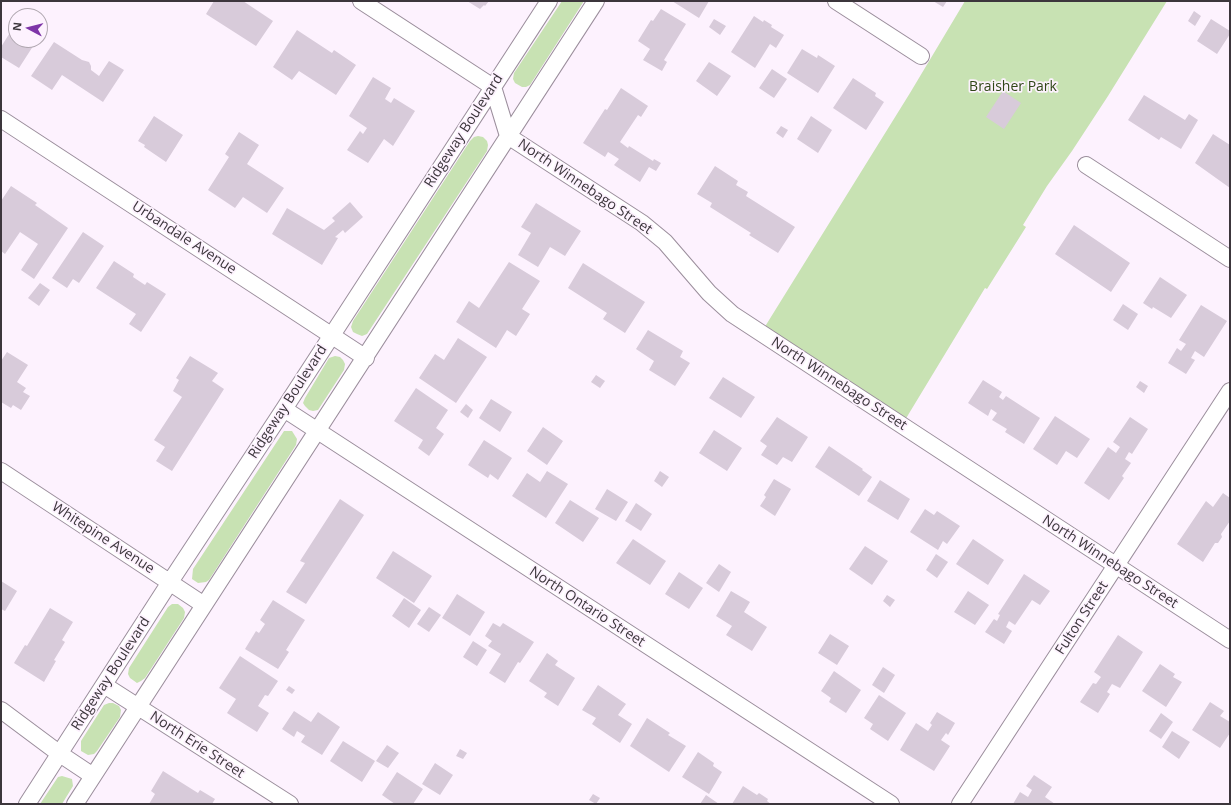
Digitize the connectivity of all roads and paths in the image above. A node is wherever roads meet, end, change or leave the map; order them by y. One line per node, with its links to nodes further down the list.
1 (361, 1): 6 (street)
2 (549, 1): 6 (street, Ridgeway Boulevard)
3 (596, 1): 8 (street)
4 (836, 1): 5 (street)
5 (921, 56)
6 (493, 87): 8 (street, North Winnebago Street); 11 (street, Ridgeway Boulevard)
7 (1, 119): 11 (street, Urbandale Avenue)
8 (508, 136): 12 (street); 17 (street, North Winnebago Street)
9 (1086, 165): 10 (street)
10 (1230, 259)
11 (331, 335): 12 (street, Urbandale Avenue); 14 (street, Ridgeway Boulevard)
12 (366, 358): 15 (street)
13 (1230, 391): 17 (street, Fulton Street)
14 (284, 409): 15 (street, North Ontario Street); 18 (street, Ridgeway Boulevard)
15 (317, 431): 19 (street); 29 (street, North Ontario Street)
16 (1, 471): 18 (street, Whitepine Avenue)
17 (1116, 566): 20 (street, North Winnebago Street); 30 (street, Fulton Street)
18 (170, 582): 19 (street, Whitepine Avenue); 21 (street, Ridgeway Boulevard)
19 (204, 605): 22 (street)
20 (1230, 640)
21 (104, 685): 22 (street, North Erie Street); 24 (street, Ridgeway Boulevard)
22 (138, 707): 25 (street); 28 (street, North Erie Street)
23 (1, 710): 24 (street)
24 (60, 754): 25 (street); 26 (street, Ridgeway Boulevard)
25 (93, 776): 27 (street)
26 (27, 804)
27 (75, 804)
28 (290, 804)
29 (891, 804)
30 (960, 804)

